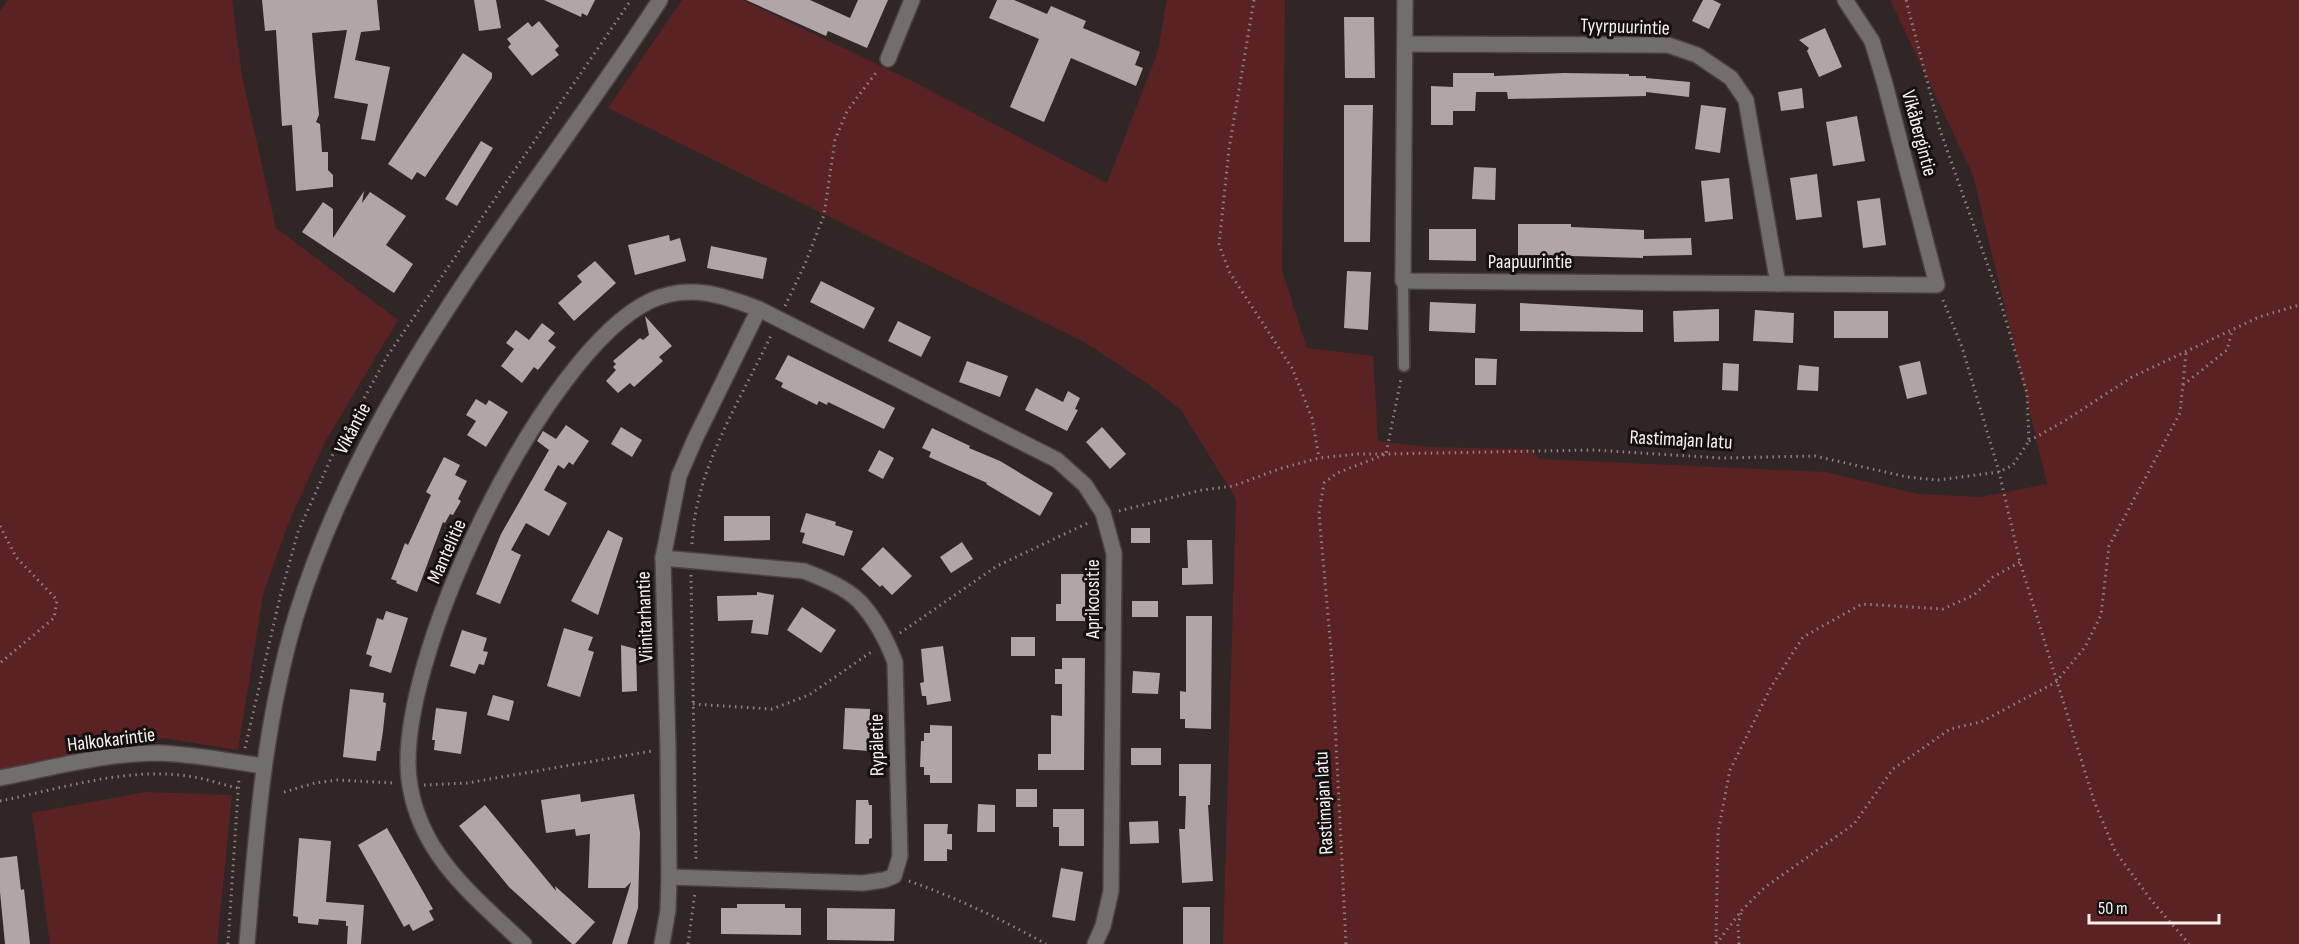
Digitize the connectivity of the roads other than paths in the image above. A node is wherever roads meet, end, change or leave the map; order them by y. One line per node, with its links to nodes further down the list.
1 (660, 0): 13 (street, Vikåntie)
2 (912, 0): 6 (street)
3 (1406, 0): 5 (street)
4 (1845, 0): 9 (street, Vikåbergintie)
5 (1405, 44): 7 (street); 8 (street, Tyyrpuurintie)
6 (888, 59)
7 (1404, 281): 8 (street, Paapuurintie); 11 (lane)
8 (1778, 284): 9 (street, Paapuurintie)
9 (1937, 285)
10 (759, 309): 12 (street, Viinitarhantie); 17 (street, Mantelitie); 19 (street, Aprikoositie)
11 (1404, 366)
12 (663, 558): 15 (street, Viinitarhantie); 15 (street, Rypäletie)
13 (263, 766): 14 (street, Halkokarintie); 16 (street, Vikåntie)
14 (0, 778)
15 (669, 877): 18 (street, Viinitarhantie)
16 (247, 944)
17 (525, 944)
18 (662, 944)
19 (1095, 944)

